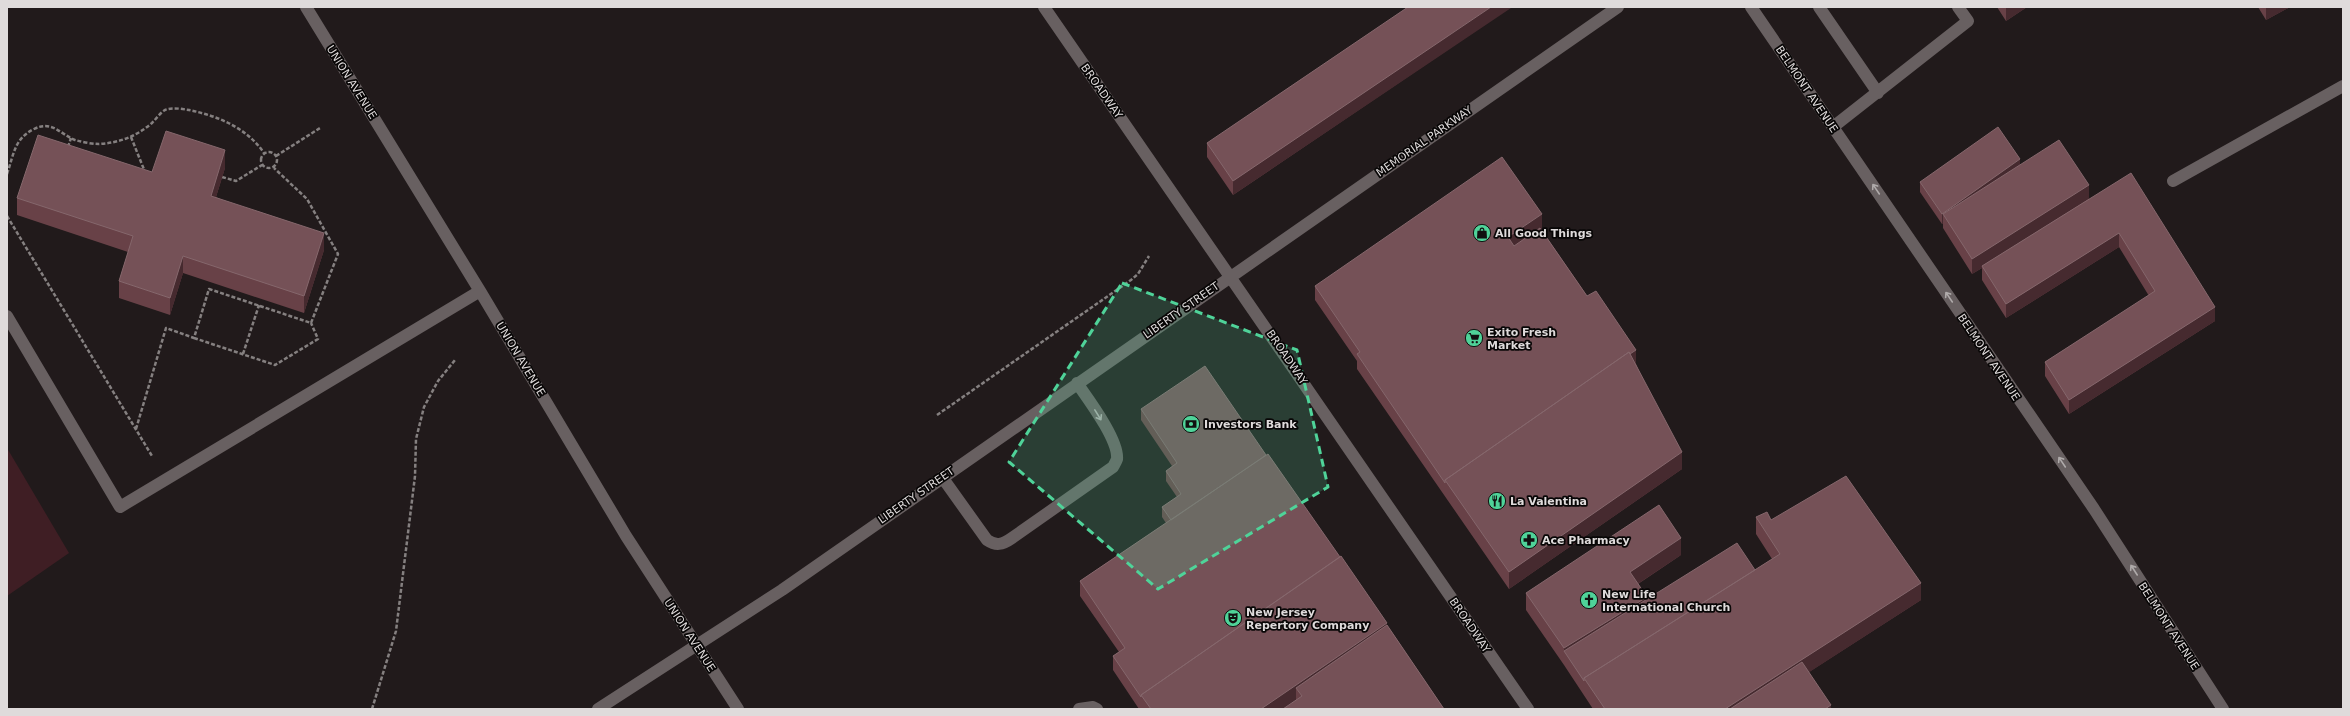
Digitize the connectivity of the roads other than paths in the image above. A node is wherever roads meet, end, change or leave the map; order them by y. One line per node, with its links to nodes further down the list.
1 (306, 7): 12 (street, UNION AVENUE)
2 (1044, 7): 11 (street, BROADWAY)
3 (1618, 7): 11 (street, MEMORIAL PARKWAY)
4 (1751, 7): 9 (street, BELMONT AVENUE)
5 (1819, 7): 8 (street)
6 (1958, 7): 8 (street)
7 (2343, 86): 10 (street)
8 (1878, 93): 9 (street)
9 (1834, 127): 22 (street, BELMONT AVENUE, one-way to 9)
10 (2173, 181)
11 (1230, 276): 14 (street, LIBERTY STREET); 21 (street, BROADWAY)
12 (480, 291): 13 (street); 16 (street, UNION AVENUE)
13 (7, 316)
14 (1077, 383): 15 (street, LIBERTY STREET); 15 (street, one-way to 15)
15 (942, 477): 16 (street, LIBERTY STREET)
16 (696, 645): 17 (street, LIBERTY STREET); 18 (street, UNION AVENUE)
17 (598, 709)
18 (738, 709)
19 (1079, 709): 20 (street)
20 (1097, 709)
21 (1528, 709)
22 (2223, 709)

